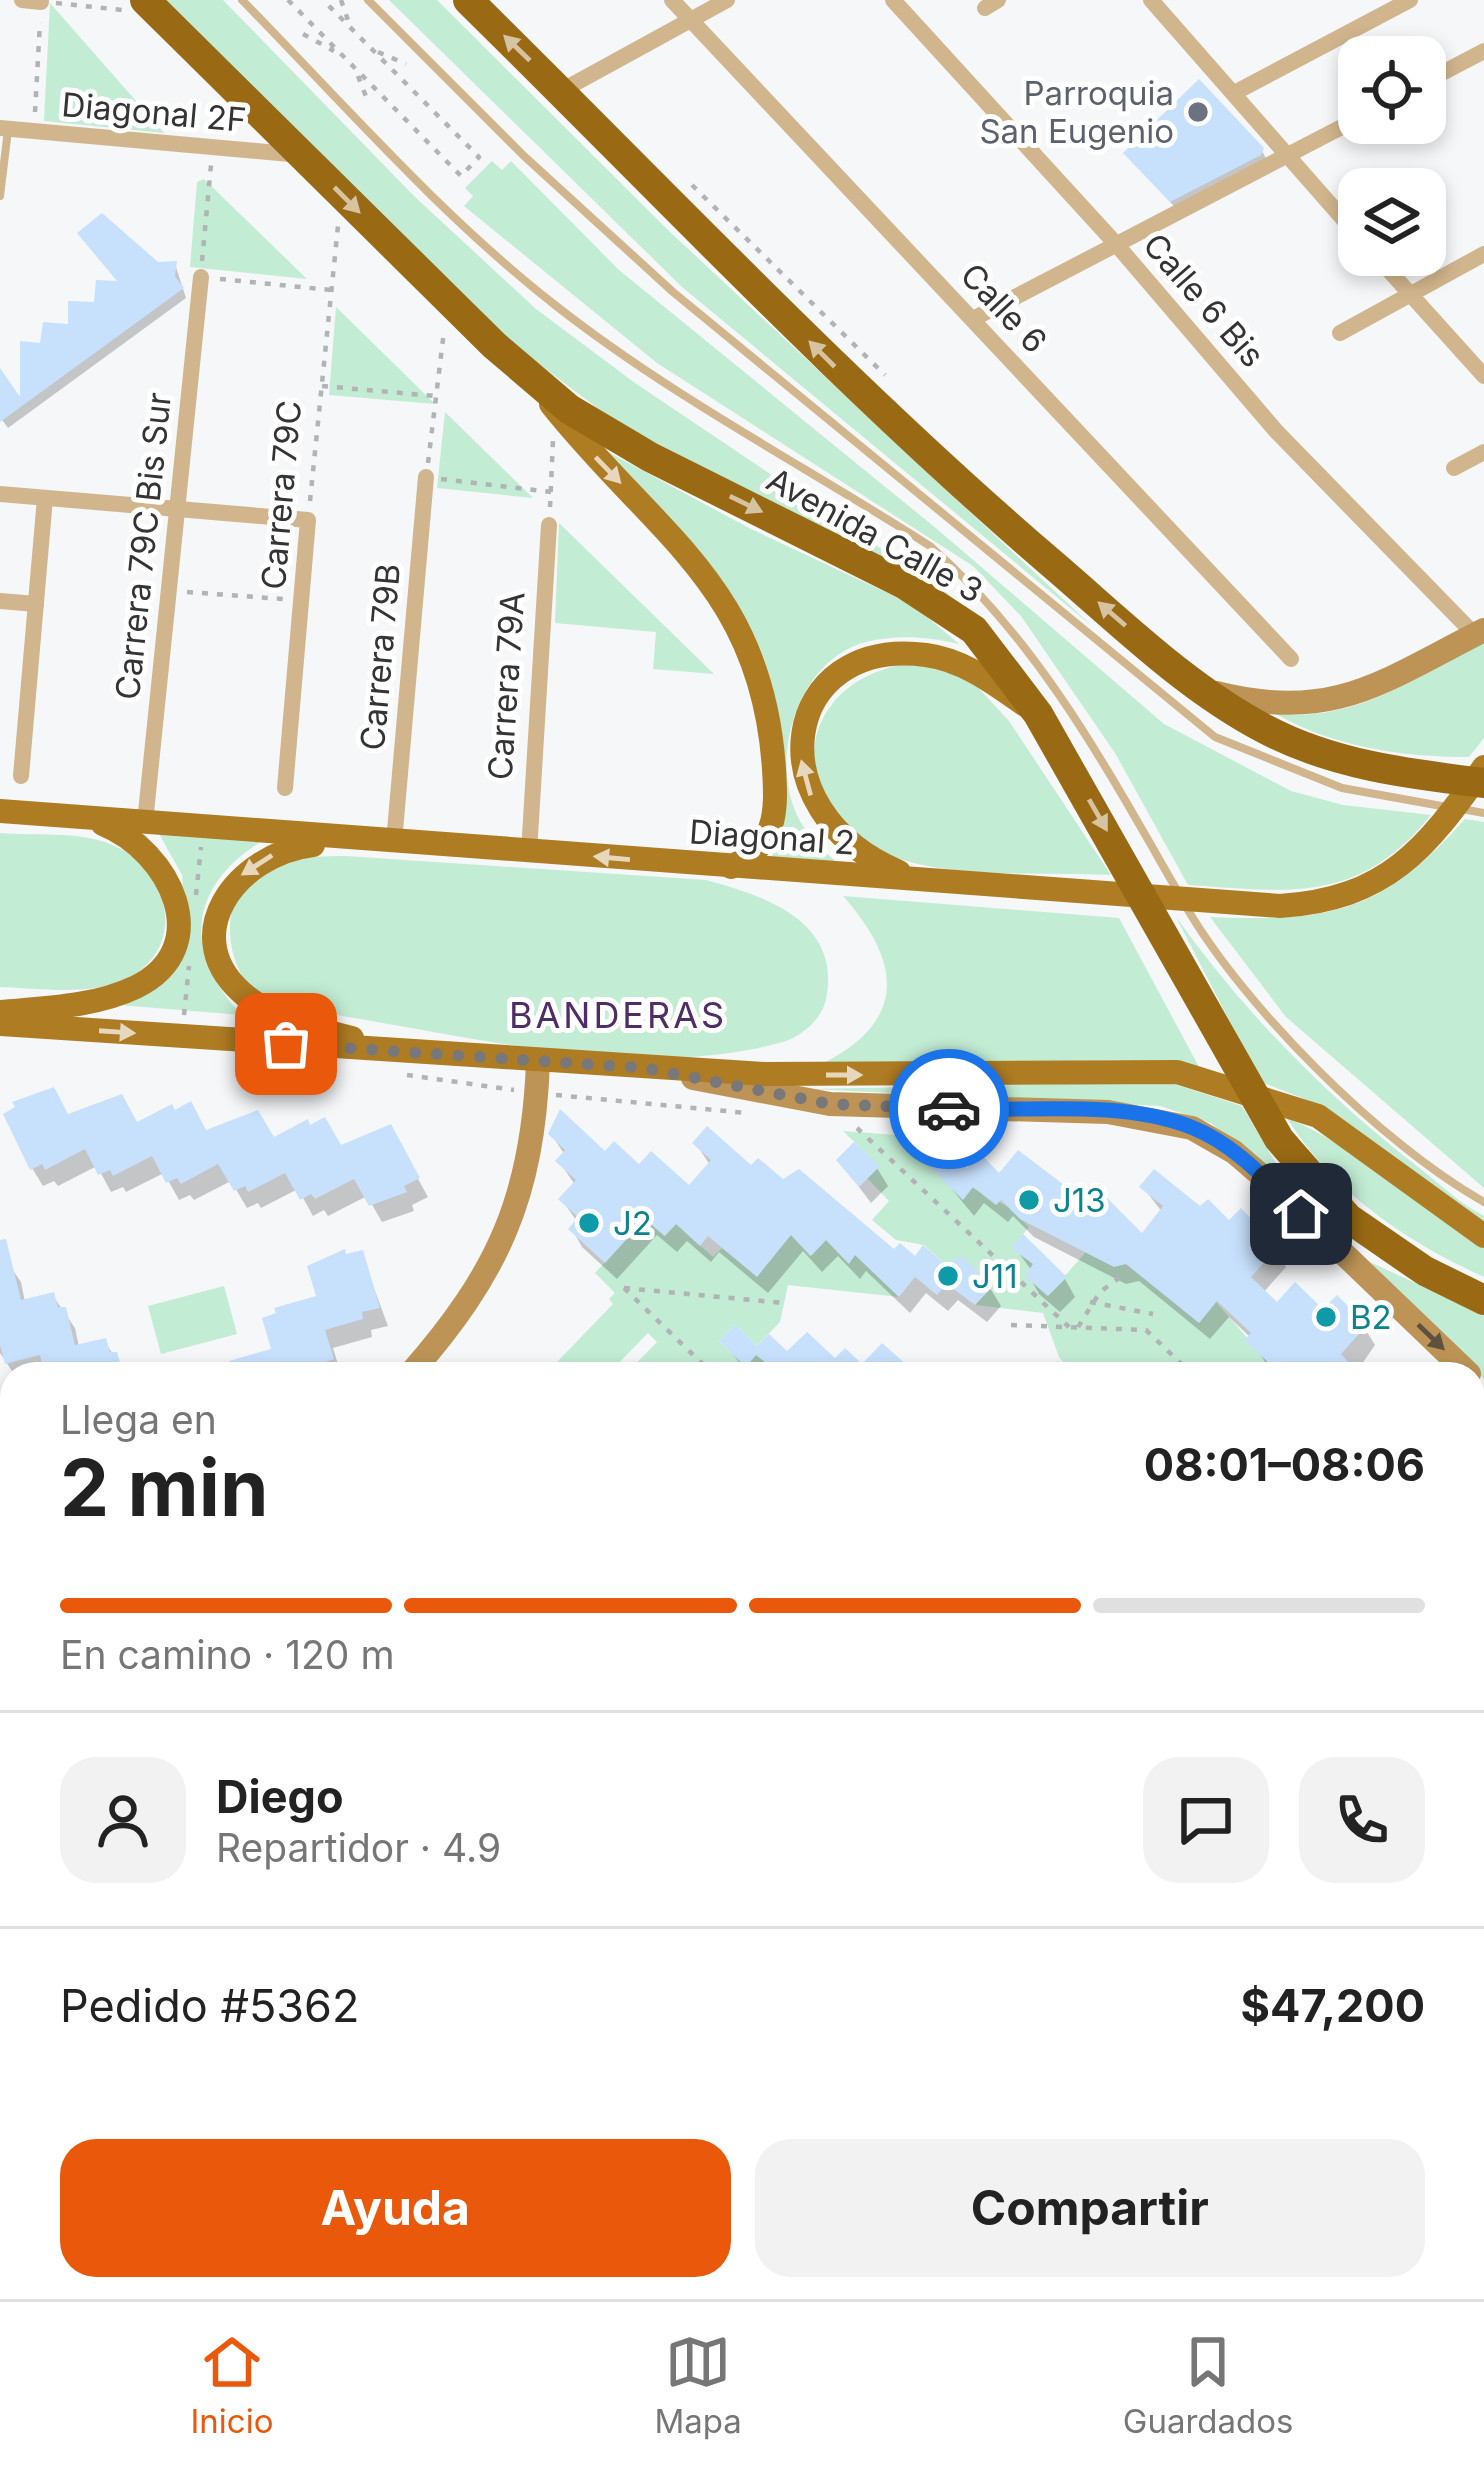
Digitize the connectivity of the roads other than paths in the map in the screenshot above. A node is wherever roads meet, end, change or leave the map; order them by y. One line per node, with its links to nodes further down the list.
1 (242, 0): 60 (lane)
2 (368, 0): 48 (lane)
3 (468, 0): 13 (highway, one-way to 3)
4 (672, 0): 10 (street, Calle 6)
5 (727, 0): 10 (street)
6 (893, 0): 21 (street, Calle 6 Bis)
7 (1151, 0): 14 (street)
8 (1410, 0): 14 (street)
9 (136, 5): 17 (highway, Avenida Calle 3)
10 (690, 18): 13 (street); 26 (street, Calle 6)
11 (1484, 51): 12 (street)
12 (1446, 71)
13 (561, 91): 41 (highway, one-way to 13)
14 (1236, 92): 18 (street)
15 (4, 128): 17 (street, Diagonal 2F); 19 (lane)
16 (1338, 129): 18 (street)
17 (302, 155): 29 (highway, Avenida Calle 3, one-way to 29)
18 (1286, 157): 20 (street); 21 (street)
19 (0, 196)
20 (1338, 215)
21 (1116, 244): 26 (street); 39 (street, Calle 6 Bis)
22 (1484, 254): 25 (street)
23 (1394, 276): 25 (street)
24 (201, 278): 35 (street, Carrera 79C Bis Sur)
25 (1410, 294): 27 (street); 28 (street)
26 (973, 319): 40 (street, Calle 6)
27 (1340, 333)
28 (1484, 376)
29 (533, 381): 42 (highway, Avenida Calle 3, one-way to 42); 53 (main road, one-way to 53)
30 (1484, 452): 31 (street)
31 (1454, 468)
32 (426, 477): 51 (street, Carrera 79B)
33 (0, 494): 34 (street)
34 (45, 498): 35 (street); 38 (street)
35 (177, 509): 46 (street, Carrera 79C); 50 (street, Carrera 79C Bis Sur)
36 (549, 524): 52 (street, Carrera 79A)
37 (0, 602): 38 (street)
38 (36, 604): 44 (street)
39 (1479, 632): 41 (street)
40 (1291, 658)
41 (1202, 689): 45 (highway)
42 (1038, 714): 54 (main road, one-way to 42); 62 (highway, Avenida Calle 3, one-way to 62)
43 (1484, 766): 54 (main road, Diagonal 2)
44 (21, 776)
45 (1484, 783)
46 (285, 788)
47 (0, 811): 49 (main road, Diagonal 2)
48 (1484, 813)
49 (85, 817): 50 (main road, Diagonal 2); 55 (main road)
50 (145, 822): 51 (main road, Diagonal 2)
51 (381, 841): 52 (main road, Diagonal 2); 57 (main road, one-way to 57)
52 (529, 852): 53 (main road, Diagonal 2, one-way to 52)
53 (728, 868): 54 (main road, Diagonal 2)
54 (917, 880)
55 (0, 1012)
56 (0, 1024): 57 (main road, one-way to 57)
57 (414, 1054): 58 (main road)
58 (538, 1062): 59 (main road); 63 (street)
59 (644, 1068): 61 (main road, one-way to 61); 64 (street, one-way to 64)
60 (1484, 1202)
61 (1484, 1236)
62 (1484, 1300)
63 (420, 1362)
64 (1456, 1362)

